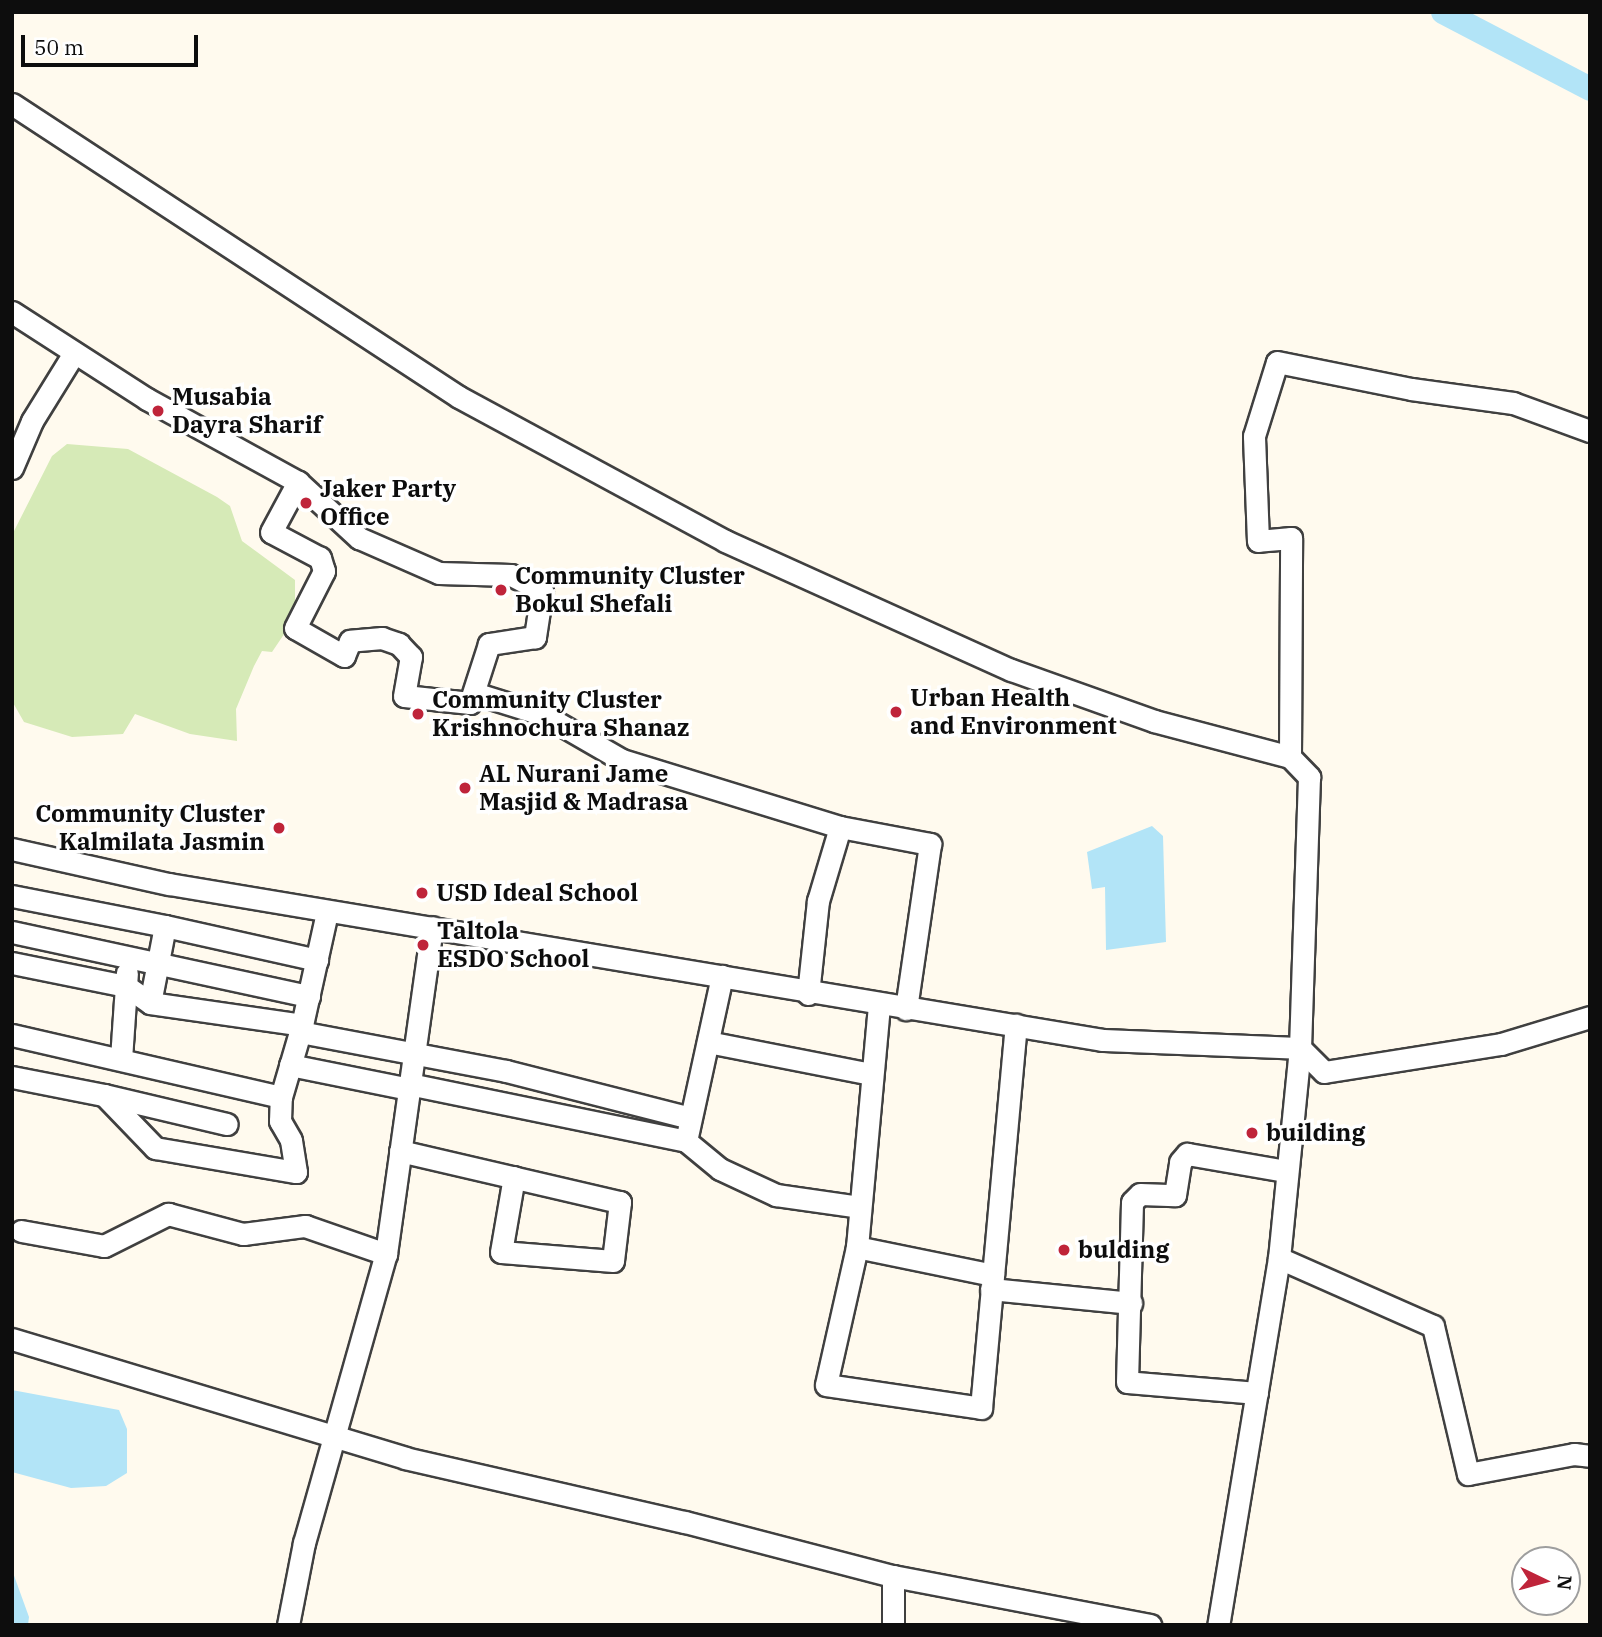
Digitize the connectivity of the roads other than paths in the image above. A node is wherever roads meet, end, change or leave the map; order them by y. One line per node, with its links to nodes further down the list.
1 (12, 104): 8 (street)
2 (12, 312): 3 (street)
3 (74, 353): 5 (street); 6 (street)
4 (1590, 430): 8 (street)
5 (12, 468)
6 (298, 482): 7 (street); 7 (street)
7 (474, 693): 9 (street)
8 (1290, 757): 32 (street)
9 (840, 827): 22 (street); 26 (street)
10 (12, 849): 12 (street)
11 (12, 896): 13 (street)
12 (327, 912): 14 (street); 17 (street)
13 (165, 926): 17 (street); 19 (street)
14 (432, 927): 20 (street); 33 (street)
15 (12, 932): 16 (street)
16 (128, 960): 19 (street); 21 (street)
17 (317, 960): 23 (street)
18 (12, 963): 21 (street)
19 (155, 966): 23 (street); 24 (street)
20 (722, 976): 22 (street); 31 (street)
21 (126, 986): 24 (street); 34 (street)
22 (808, 994): 25 (street)
23 (309, 996): 29 (street)
24 (150, 1003): 29 (street)
25 (879, 1004): 26 (street); 36 (street)
26 (906, 1009): 28 (street)
27 (1590, 1017): 32 (street)
28 (1016, 1025): 32 (street); 52 (street)
29 (301, 1028): 33 (street); 35 (street)
30 (12, 1035): 34 (street)
31 (708, 1042): 36 (street); 41 (street)
32 (1300, 1048): 45 (street)
33 (414, 1052): 38 (street); 41 (street)
34 (121, 1059): 40 (street)
35 (290, 1065): 38 (street); 40 (street)
36 (871, 1074): 47 (street)
37 (12, 1077): 39 (street)
38 (409, 1087): 43 (street); 44 (street)
39 (104, 1095): 40 (street); 42 (street)
40 (281, 1097)
41 (690, 1118): 43 (street)
42 (227, 1124)
43 (687, 1141): 47 (street)
44 (400, 1151): 46 (street); 50 (street)
45 (1285, 1171): 51 (street); 53 (street)
46 (514, 1177): 46 (street)
47 (859, 1207): 49 (street)
48 (21, 1231): 50 (street)
49 (857, 1247): 52 (street); 52 (street)
50 (386, 1254): 56 (street)
51 (1279, 1258): 55 (street); 57 (street)
52 (992, 1282): 53 (street)
53 (1131, 1303): 55 (street)
54 (12, 1339): 56 (street)
55 (1257, 1393): 62 (street)
56 (333, 1439): 58 (street); 59 (street)
57 (1590, 1456)
58 (893, 1576): 60 (street); 61 (street)
59 (288, 1625)
60 (893, 1625)
61 (1150, 1625)
62 (1218, 1625)

